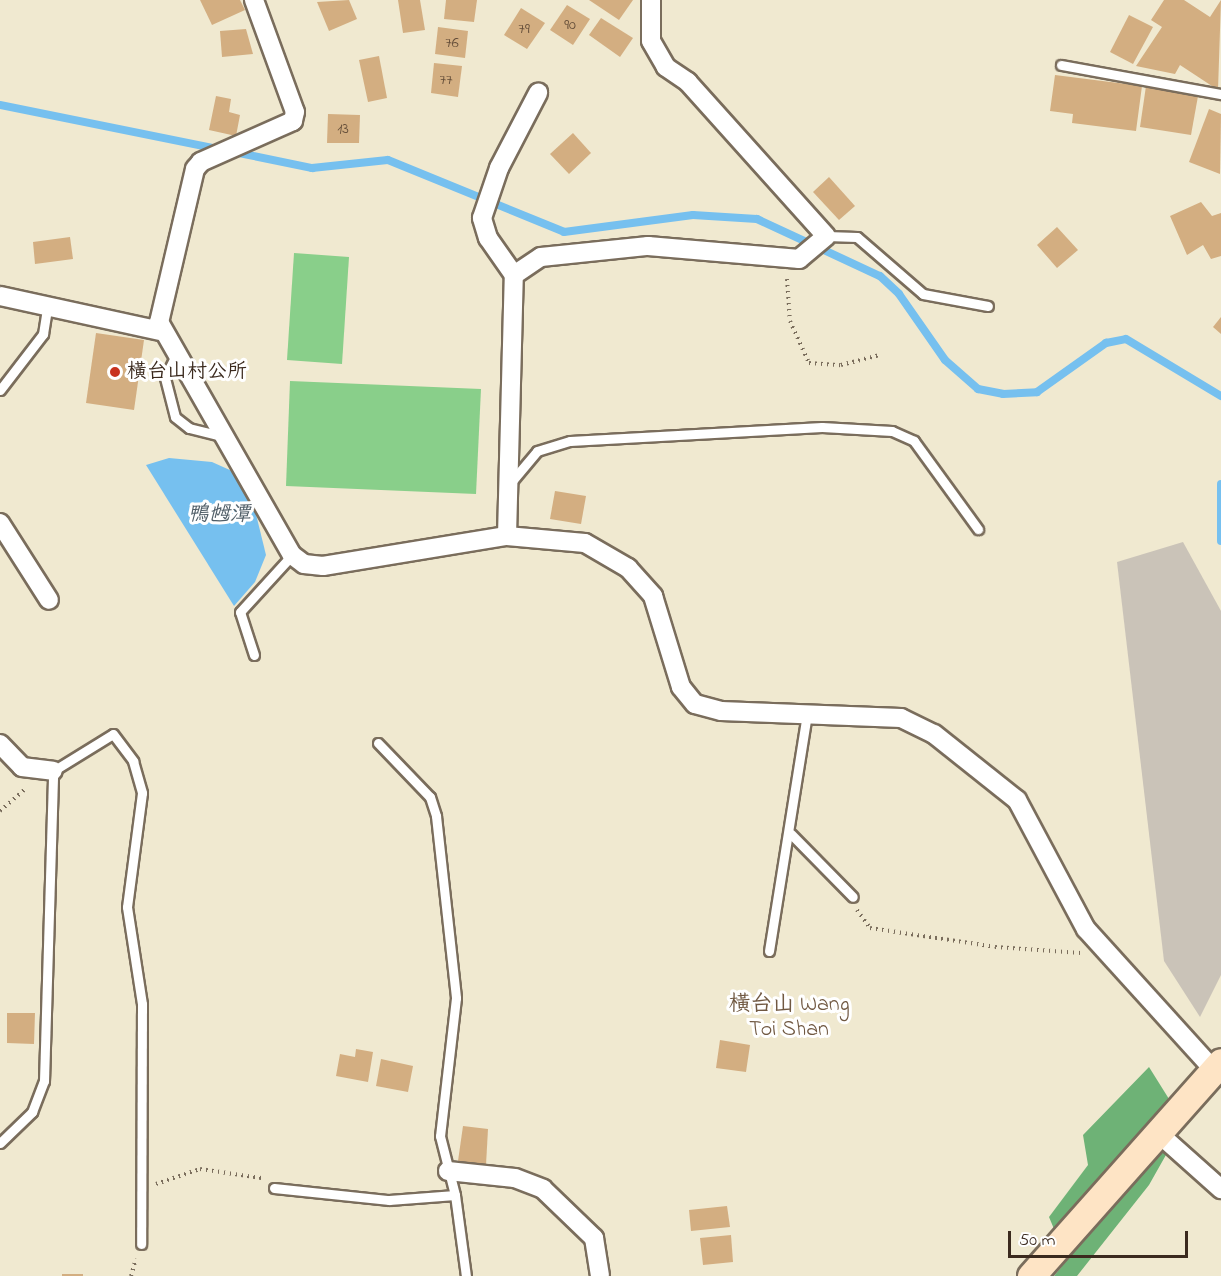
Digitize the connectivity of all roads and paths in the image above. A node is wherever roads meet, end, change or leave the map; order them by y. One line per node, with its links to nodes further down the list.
1 (254, 0): 12 (street)
2 (651, 0): 6 (street)
3 (1061, 64): 5 (lane)
4 (538, 93): 8 (street)
5 (1221, 94)
6 (826, 236): 7 (street); 10 (lane)
7 (785, 260): 8 (street); 14 (path)
8 (514, 275): 17 (street)
9 (0, 296): 11 (street)
10 (988, 306)
11 (47, 309): 12 (street); 15 (lane)
12 (160, 331): 13 (street)
13 (176, 355): 16 (street); 16 (lane)
14 (880, 355)
15 (0, 390)
16 (229, 438): 21 (street)
17 (512, 481): 19 (lane); 20 (street)
18 (0, 523): 22 (street)
19 (978, 529)
20 (507, 536): 21 (street); 24 (street)
21 (292, 555): 23 (lane)
22 (49, 600)
23 (254, 655)
24 (807, 715): 28 (lane); 31 (street)
25 (378, 743): 35 (lane)
26 (0, 744): 27 (street)
27 (53, 771): 34 (lane); 36 (lane)
28 (792, 834): 29 (lane); 30 (lane)
29 (853, 897): 31 (path)
30 (769, 951)
31 (1106, 952): 32 (street)
32 (1217, 1065): 33 (main road)
33 (1157, 1132): 38 (street); 43 (main road)
34 (0, 1143)
35 (448, 1171): 39 (lane); 42 (street)
36 (142, 1184): 37 (path); 40 (lane)
37 (274, 1188): 39 (lane)
38 (1221, 1189)
39 (455, 1195): 41 (lane)
40 (141, 1245)
41 (466, 1276)
42 (600, 1276)
43 (1031, 1276)

